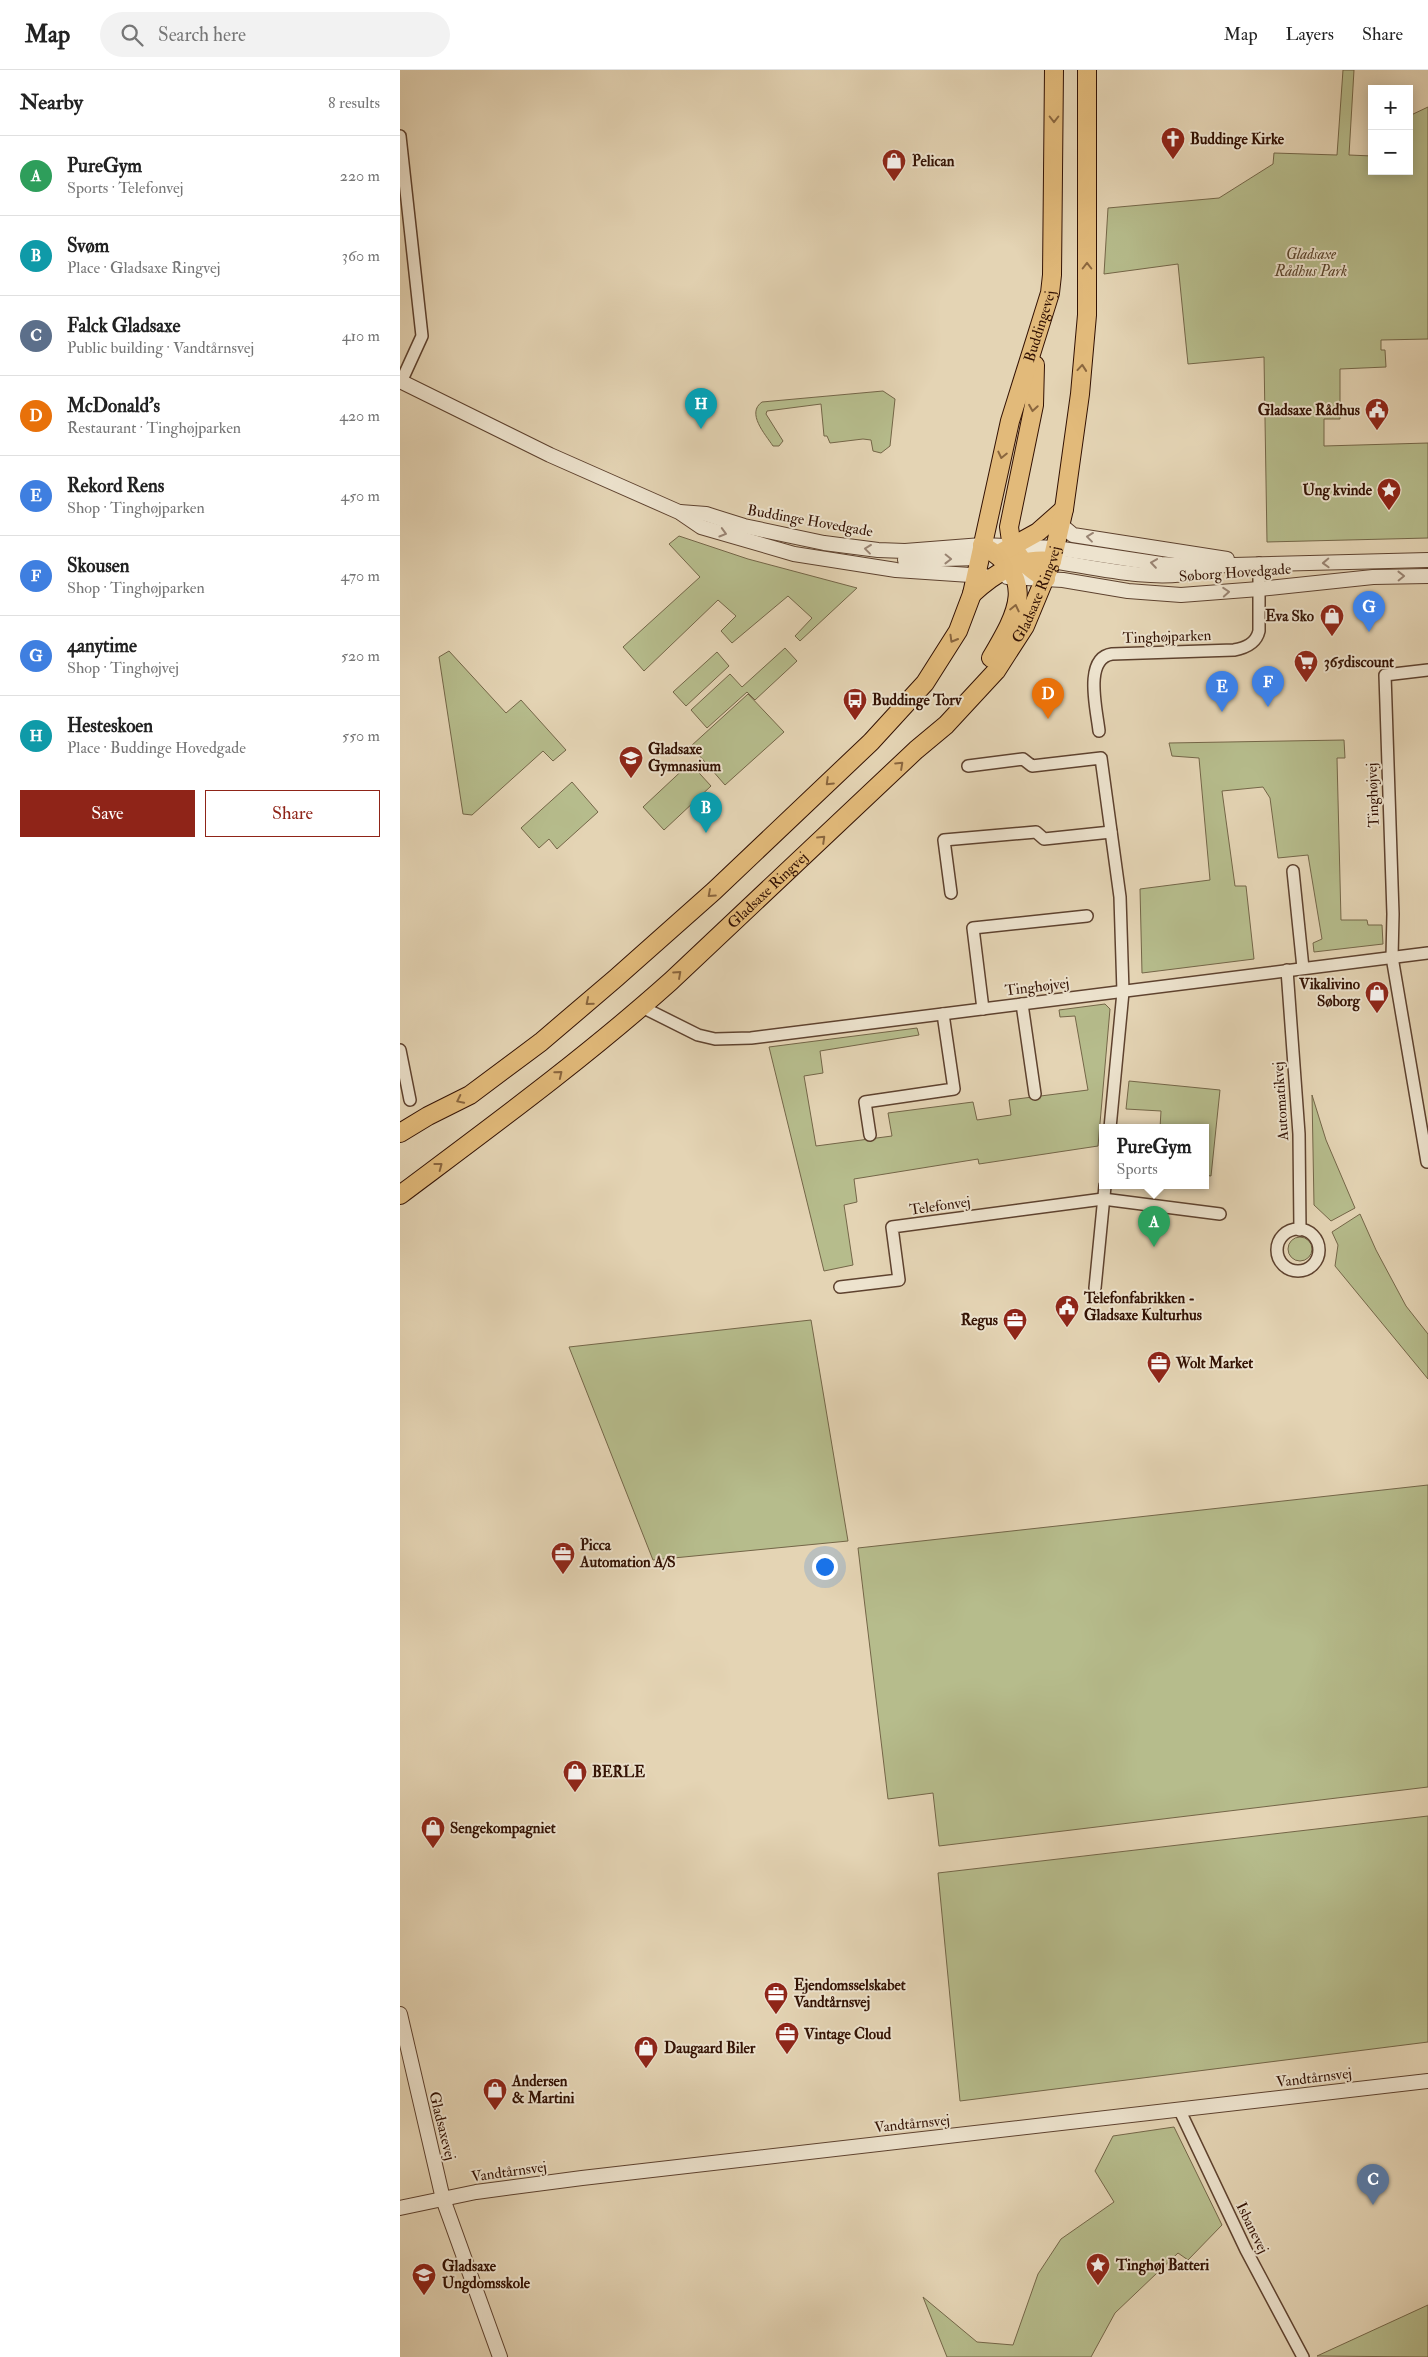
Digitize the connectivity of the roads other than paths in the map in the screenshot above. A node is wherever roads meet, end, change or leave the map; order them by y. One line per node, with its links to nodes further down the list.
1 (1054, 70): 4 (main road, Buddingevej, one-way to 4)
2 (1086, 70): 7 (main road, one-way to 2)
3 (400, 136): 5 (street)
4 (1036, 342): 8 (main road, Buddingevej, one-way to 8); 12 (main road, one-way to 12)
5 (400, 381): 6 (street, Buddinge Hovedgade)
6 (680, 512): 8 (street, Buddinge Hovedgade, one-way to 6); 11 (street, Buddinge Hovedgade, one-way to 11)
7 (1062, 517): 9 (main road, Gladsaxe Ringvej); 12 (main road); 13 (street, one-way to 7)
8 (981, 551): 11 (street, one-way to 8); 12 (main road); 14 (main road, Buddingevej)
9 (1054, 554): 12 (main road); 13 (street, Søborg Hovedgade, one-way to 9); 16 (main road, Gladsaxe Ringvej)
10 (1428, 560): 13 (street, Søborg Hovedgade, one-way to 13)
11 (847, 561): 14 (street, Buddinge Hovedgade)
12 (1012, 561): 14 (main road); 16 (main road); 19 (main road, one-way to 12)
13 (1259, 563): 17 (street)
14 (984, 576): 38 (main road, one-way to 38)
15 (1428, 576): 17 (street, Søborg Hovedgade, one-way to 15)
16 (1046, 579): 17 (street, Søborg Hovedgade, one-way to 17); 19 (main road, Gladsaxe Ringvej)
17 (1259, 589): 20 (street, Tinghøjparken)
18 (1428, 670): 27 (street, Tinghøjvej)
19 (946, 725): 32 (main road, Gladsaxe Ringvej, one-way to 19)
20 (1099, 732)
21 (968, 766): 22 (street)
22 (1111, 832): 24 (street); 30 (street)
23 (1294, 871): 28 (street)
24 (951, 893)
25 (1087, 916): 33 (street)
26 (1428, 953): 27 (street, Tinghøjvej)
27 (1392, 957): 28 (street, Tinghøjvej); 43 (street)
28 (1304, 968): 29 (street, Tinghøjvej)
29 (1287, 970): 30 (street, Tinghøjvej); 48 (street, Automatikvej)
30 (1123, 992): 31 (street, Tinghøjvej); 39 (street)
31 (1022, 1004): 33 (street, Tinghøjvej); 36 (street)
32 (642, 1007): 34 (street, Tinghøjvej); 45 (main road, Gladsaxe Ringvej, one-way to 32)
33 (983, 1009): 34 (street, Tinghøjvej)
34 (943, 1014): 41 (street)
35 (400, 1050): 37 (street)
36 (1035, 1094)
37 (410, 1100)
38 (428, 1116): 40 (main road); 42 (main road)
39 (1110, 1124)
40 (400, 1133)
41 (870, 1135)
42 (400, 1145)
43 (1427, 1162)
44 (1104, 1189): 46 (street)
45 (400, 1195)
46 (1103, 1199): 47 (street, Telefonvej); 49 (street, Telefonvej); 50 (street)
47 (1220, 1214)
48 (1300, 1230)
49 (840, 1287)
50 (1095, 1288)
51 (400, 2014): 54 (street, Gladsaxevej)
52 (1428, 2081): 53 (street, Vandtårnsvej)
53 (1180, 2111): 54 (street, Vandtårnsvej); 57 (street, Isbanevej)
54 (443, 2199): 55 (street, Vandtårnsvej); 56 (street, Gladsaxevej)
55 (400, 2208)
56 (500, 2357)
57 (1303, 2357)

